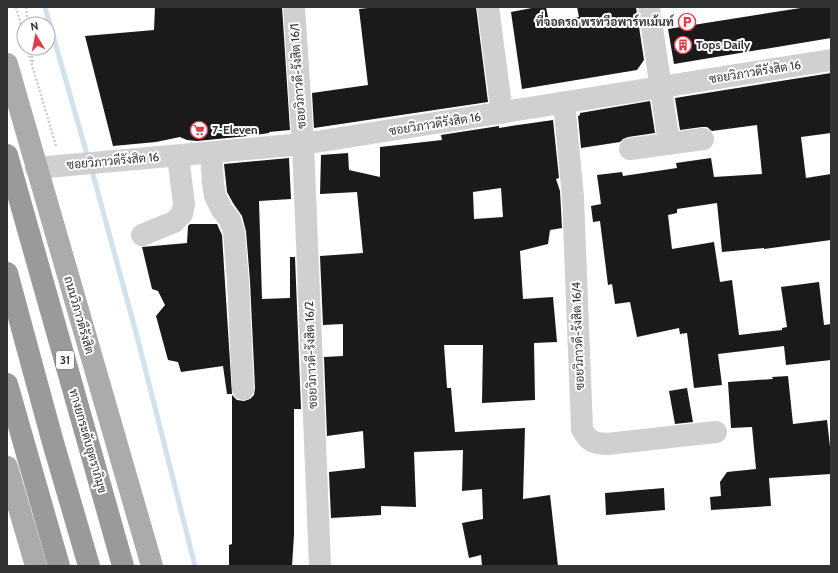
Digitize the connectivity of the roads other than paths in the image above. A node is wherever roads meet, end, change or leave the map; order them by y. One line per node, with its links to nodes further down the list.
1 (294, 7): 10 (street, ซอยวิภาวดี-รังสิต 16/1)
2 (488, 7): 8 (street)
3 (649, 7): 6 (street)
4 (831, 60): 6 (street, ซอยวิภาวดีรังสิต 16)
5 (7, 64): 17 (main road, ถนนวิภาวดีรังสิต / 31)
6 (661, 86): 7 (street, ซอยวิภาวดีรังสิต 16); 11 (street)
7 (564, 103): 8 (street, ซอยวิภาวดีรังสิต 16); 22 (street, ซอยวิภาวดี-รังสิต 16/4)
8 (502, 113): 10 (street, ซอยวิภาวดีรังสิต 16)
9 (703, 139): 11 (street)
10 (303, 144): 13 (street, ซอยวิภาวดีรังสิต 16); 30 (street, ซอยวิภาวดี-รังสิต 16/2)
11 (669, 144): 12 (street)
12 (630, 149)
13 (211, 153): 15 (street, ซอยวิภาวดีรังสิต 16); 21 (street)
14 (7, 154): 28 (highway, ทางยกระดับอุตราภิมุข / 31)
15 (178, 156): 17 (street, ซอยวิภาวดีรังสิต 16); 18 (street)
16 (7, 158): 27 (highway, 31)
17 (36, 168): 29 (main road, ถนนวิภาวดีรังสิต / 31)
18 (142, 235)
19 (7, 273): 26 (highway)
20 (7, 384): 25 (highway)
21 (243, 389)
22 (716, 432)
23 (7, 467): 24 (main road)
24 (36, 566)
25 (60, 566)
26 (89, 566)
27 (117, 566)
28 (124, 566)
29 (152, 566)
30 (320, 566)

